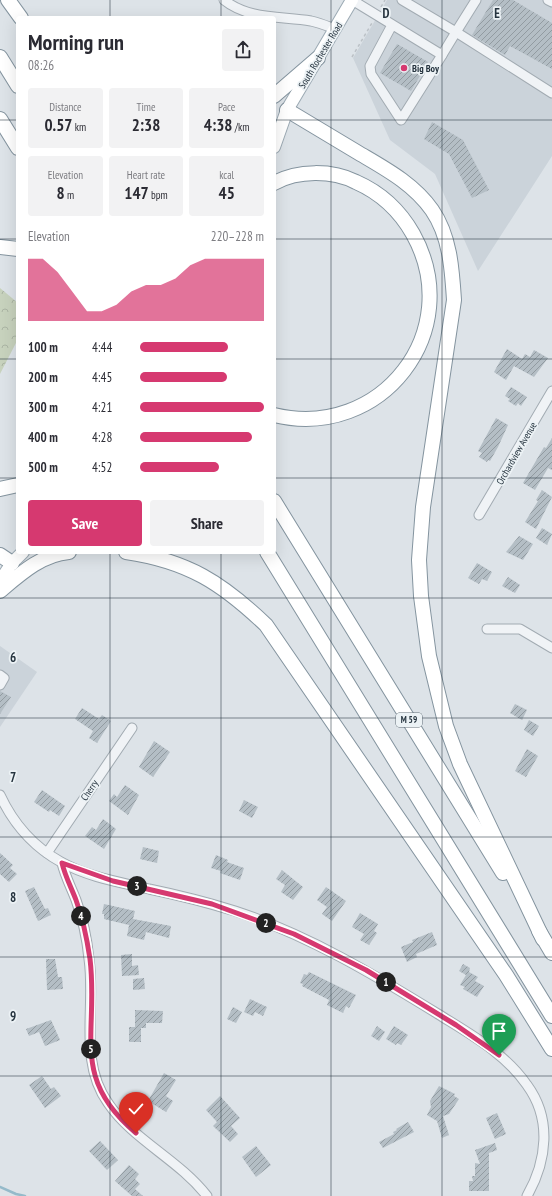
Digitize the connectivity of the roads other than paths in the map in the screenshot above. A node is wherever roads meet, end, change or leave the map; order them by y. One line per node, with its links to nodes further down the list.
1 (8, 0): 6 (highway)
2 (224, 0): 7 (street)
3 (352, 0): 9 (street); 10 (main road, South Rochester Road)
4 (402, 0): 11 (street)
5 (476, 0): 11 (street)
6 (20, 16)
7 (263, 16)
8 (276, 17): 10 (street)
9 (392, 25): 12 (street); 12 (street)
10 (335, 29): 14 (main road, South Rochester Road)
11 (456, 32): 12 (street); 16 (street)
12 (442, 55)
13 (0, 57): 15 (highway)
14 (318, 58): 17 (highway); 18 (main road, South Rochester Road)
15 (16, 83)
16 (552, 93)
17 (276, 94)
18 (287, 110): 20 (main road, South Rochester Road); 21 (main road, South Rochester Road); 49 (highway)
19 (0, 119): 22 (highway)
20 (276, 122)
21 (276, 141)
22 (16, 145)
23 (276, 182): 27 (highway)
24 (0, 247): 25 (highway)
25 (16, 249)
26 (552, 391): 31 (street, Orchardview Avenue)
27 (276, 415)
28 (16, 485): 29 (highway)
29 (0, 490)
30 (276, 504): 49 (highway, M 59)
31 (479, 515)
32 (16, 552): 38 (main road)
33 (21, 554): 38 (main road)
34 (58, 554): 40 (highway)
35 (136, 554): 52 (highway)
36 (268, 554): 51 (highway)
37 (0, 555): 38 (highway)
38 (12, 563): 39 (main road)
39 (0, 581)
40 (0, 591)
41 (487, 629): 42 (street)
42 (552, 648)
43 (0, 675): 44 (street)
44 (0, 684)
45 (132, 728): 47 (street, Cherry)
46 (0, 795): 47 (street)
47 (47, 853): 48 (street)
48 (62, 863): 53 (street); 54 (street)
49 (543, 938): 50 (highway, M 59)
50 (552, 953)
51 (552, 1016)
52 (552, 1049)
53 (207, 1196)
54 (527, 1196)

